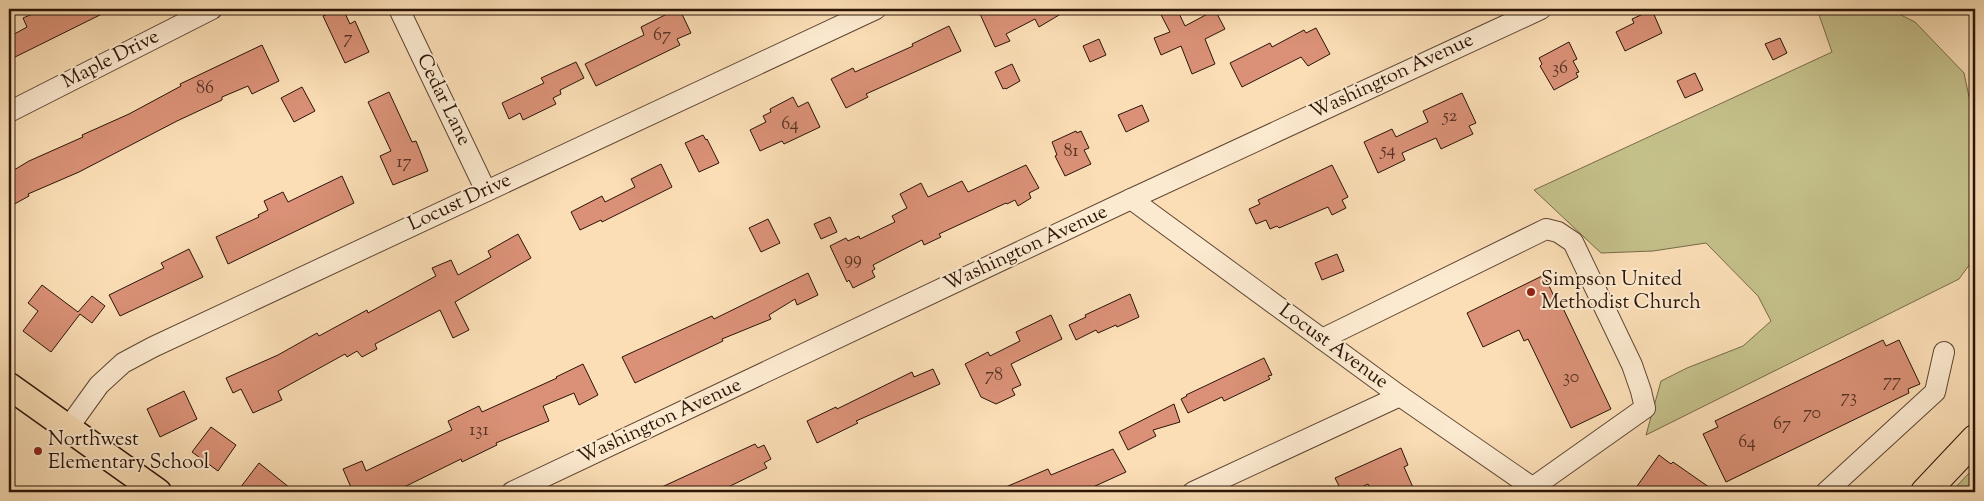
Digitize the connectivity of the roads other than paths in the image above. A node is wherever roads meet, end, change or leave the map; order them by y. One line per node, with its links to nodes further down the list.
1 (212, 9): 5 (street, Maple Drive)
2 (399, 9): 6 (street, Cedar Lane)
3 (876, 9): 6 (street, Locust Drive)
4 (1541, 9): 7 (street, Washington Avenue)
5 (9, 112)
6 (486, 190): 12 (street, Locust Drive)
7 (1131, 199): 8 (street, Locust Avenue); 16 (street, Washington Avenue)
8 (1322, 339): 11 (street, Locust Avenue); 14 (street)
9 (1944, 352): 18 (street)
10 (9, 386): 12 (main road)
11 (1400, 396): 14 (street, Locust Avenue); 17 (street)
12 (68, 428): 15 (main road)
13 (1972, 438): 19 (highway)
14 (1535, 490)
15 (158, 492)
16 (512, 492)
17 (1192, 492)
18 (1826, 492)
19 (1924, 492)

